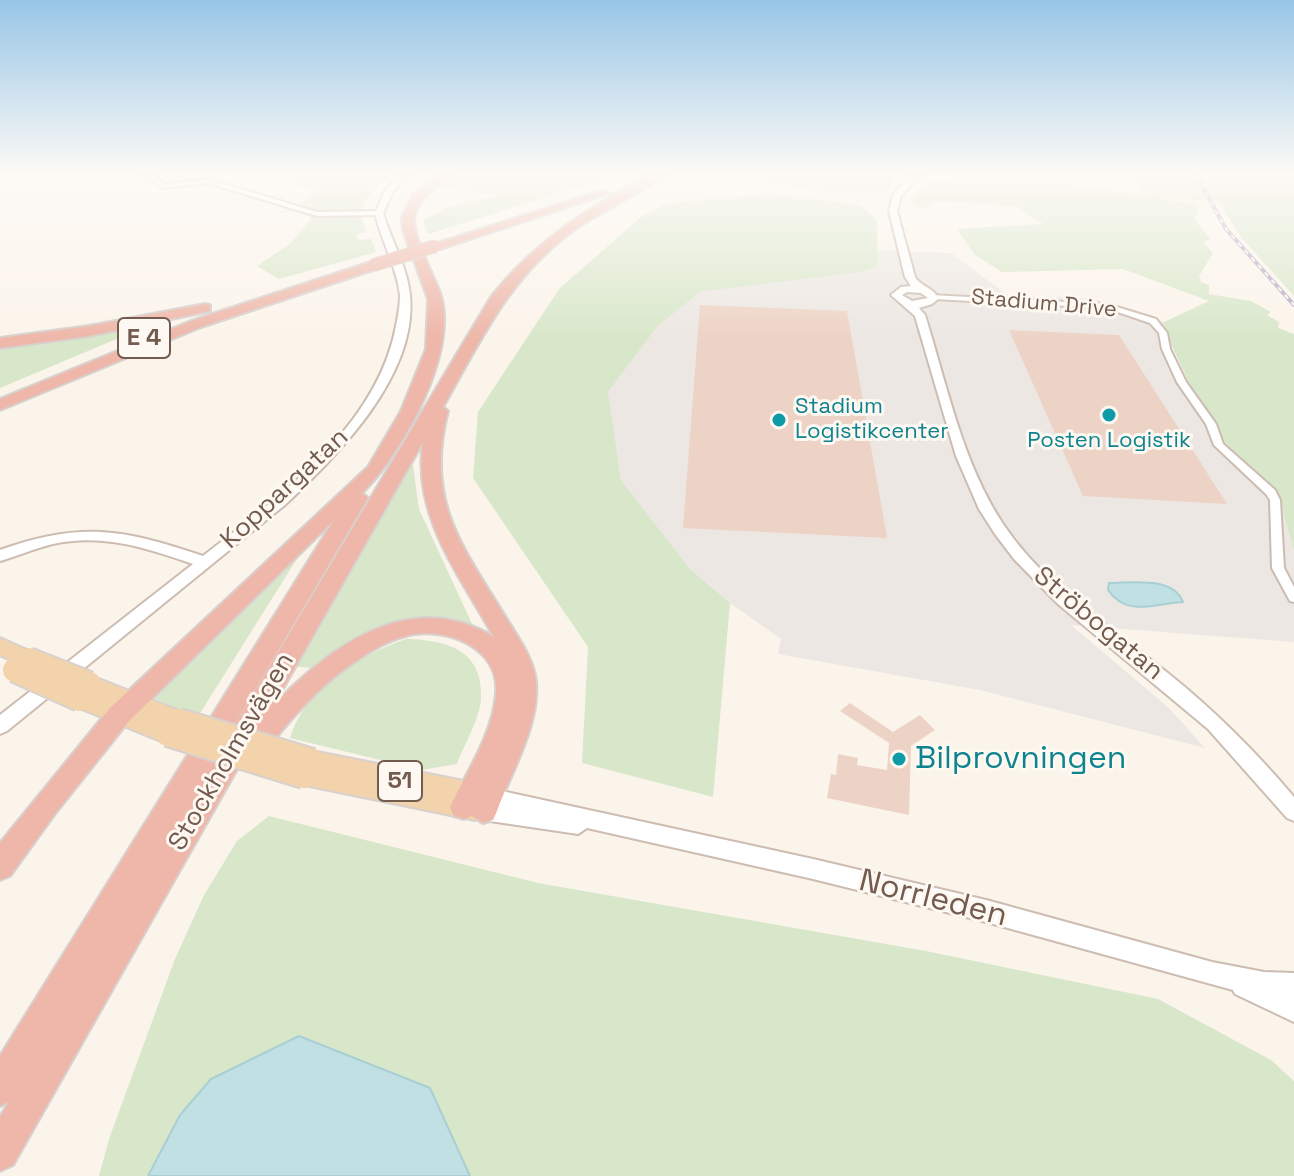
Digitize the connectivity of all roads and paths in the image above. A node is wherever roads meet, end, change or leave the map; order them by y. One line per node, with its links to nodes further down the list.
1 (385, 230): 18 (street, Koppargatan)
2 (409, 230): 16 (highway)
3 (477, 230): 7 (highway, E 4)
4 (479, 230): 7 (highway, E 4)
5 (564, 230): 13 (highway, Stockholmsvägen)
6 (898, 230): 9 (street)
7 (434, 244): 8 (highway, E 4, bridge)
8 (373, 263): 10 (highway, E 4); 15 (highway, E 4)
9 (908, 283): 11 (street); 11 (street, Ströbogatan)
10 (292, 286): 12 (highway); 14 (highway, E 4)
11 (921, 302): 19 (street, Stadium Drive); 25 (street, Ströbogatan)
12 (0, 343)
13 (447, 383): 24 (highway); 27 (highway, Stockholmsvägen)
14 (0, 398)
15 (0, 405)
16 (375, 470): 22 (highway); 31 (highway, Stockholmsvägen)
17 (0, 556): 18 (street)
18 (203, 562): 23 (street, Koppargatan)
19 (1294, 598)
20 (0, 646): 21 (main road, 51)
21 (15, 664): 22 (main road, 51, bridge)
22 (126, 708): 24 (main road, 51, bridge); 26 (highway)
23 (0, 726)
24 (477, 802): 27 (highway); 28 (street, Norrleden)
25 (1294, 812)
26 (0, 866)
27 (144, 905): 32 (highway, Stockholmsvägen)
28 (1212, 974): 29 (street); 30 (street)
29 (1294, 985)
30 (1294, 1010)
31 (0, 1088)
32 (0, 1152)

